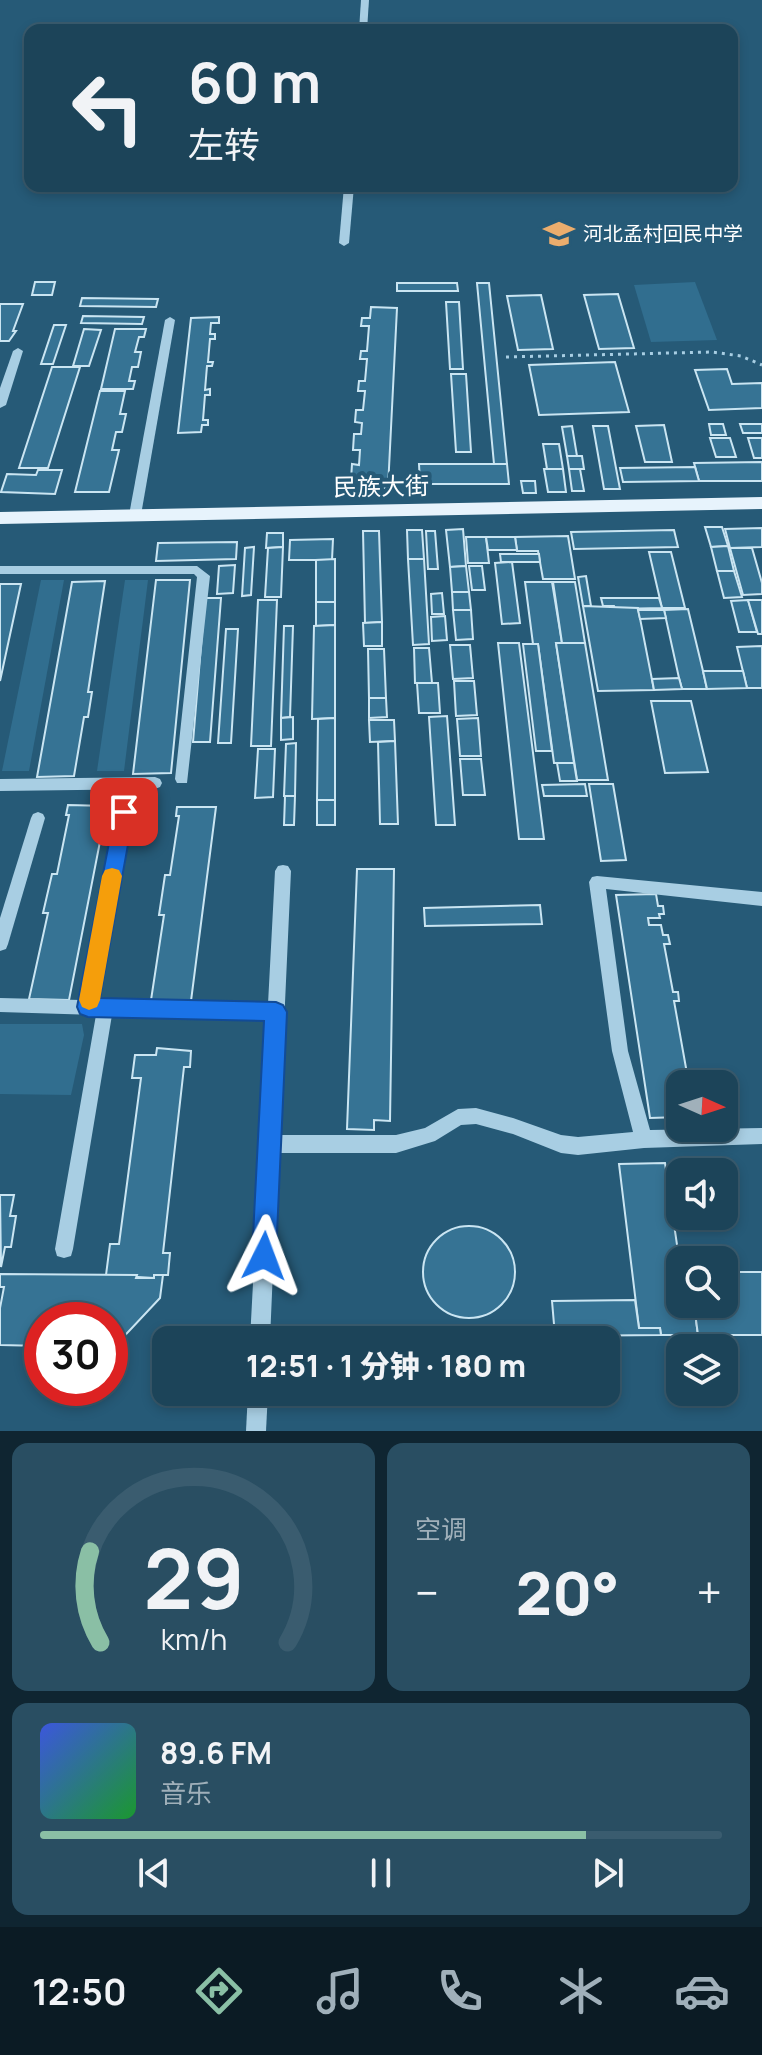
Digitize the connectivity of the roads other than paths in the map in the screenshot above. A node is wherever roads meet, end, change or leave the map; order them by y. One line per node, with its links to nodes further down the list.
1 (365, 0): 2 (street)
2 (363, 24)
3 (348, 192): 4 (street)
4 (344, 243)
5 (170, 320): 9 (street)
6 (18, 351): 7 (street)
7 (0, 405)
8 (762, 503): 9 (main road, 民族大街)
9 (135, 515): 10 (main road, 民族大街)
10 (0, 518)
11 (0, 570): 12 (street)
12 (182, 779)
13 (155, 783): 14 (street)
14 (0, 785)
15 (124, 812): 21 (street)
16 (38, 818): 19 (street)
17 (283, 871): 22 (street)
18 (762, 899): 24 (street)
19 (0, 944)
20 (0, 1005): 21 (street)
21 (97, 1007): 22 (street); 26 (street)
22 (276, 1012): 25 (street)
23 (762, 1136): 24 (street)
24 (644, 1139): 25 (street)
25 (270, 1144): 27 (street)
26 (64, 1249)
27 (261, 1326)
28 (257, 1406): 29 (street)
29 (256, 1431)

